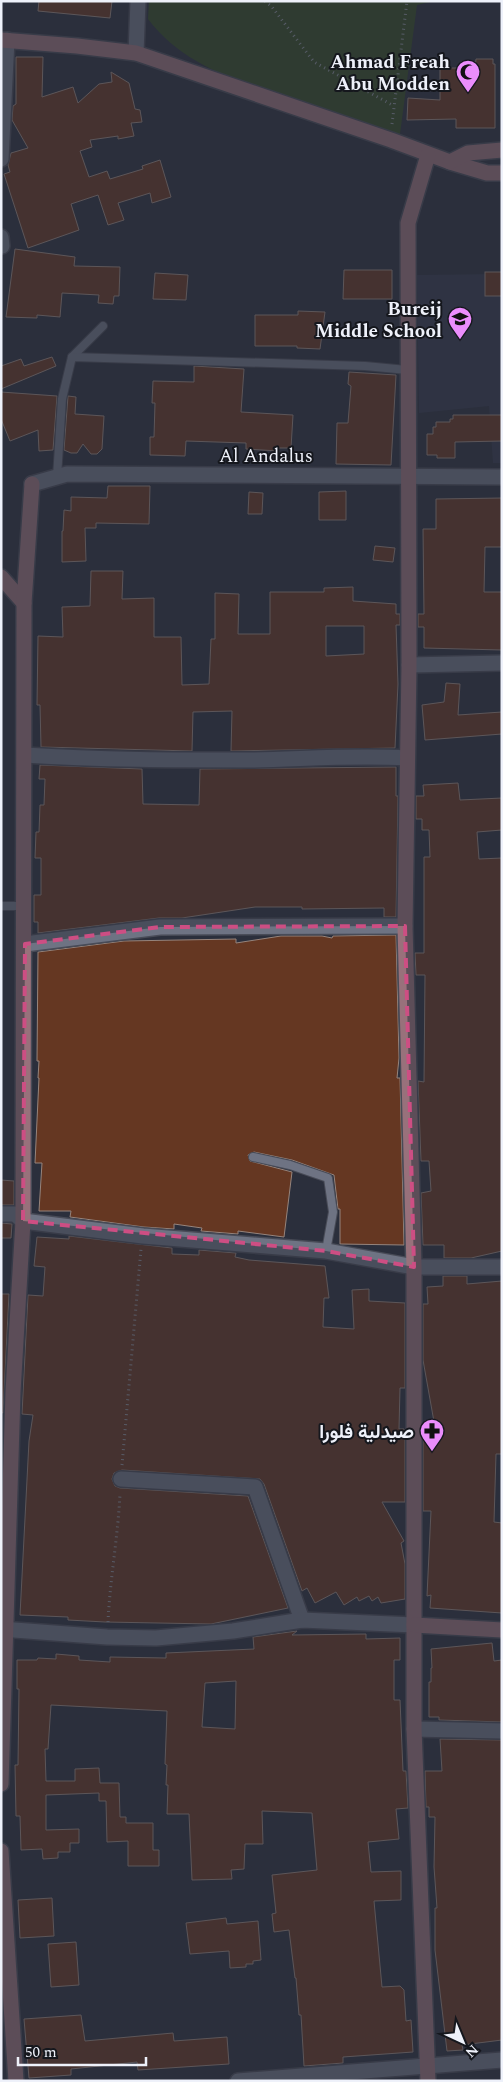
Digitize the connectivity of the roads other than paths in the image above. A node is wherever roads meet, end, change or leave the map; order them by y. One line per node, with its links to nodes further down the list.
1 (138, 1): 3 (street)
2 (4, 40): 3 (street); 6 (street)
3 (136, 53): 5 (street)
4 (502, 150): 7 (street)
5 (428, 155): 7 (street); 11 (street)
6 (1, 159)
7 (450, 162): 8 (street)
8 (502, 173)
9 (103, 326): 10 (lane)
10 (72, 357): 11 (lane); 13 (lane)
11 (407, 370): 12 (street)
12 (408, 476): 13 (street, Al Andalus); 14 (street, Al Andalus); 18 (street)
13 (57, 477): 16 (street, Al Andalus)
14 (502, 477)
15 (1, 577): 16 (street)
16 (24, 603): 19 (street)
17 (502, 663): 18 (street)
18 (409, 665): 20 (street)
19 (25, 755): 20 (street); 22 (street)
20 (406, 758): 23 (street)
21 (1, 906): 22 (lane)
22 (24, 906): 24 (street)
23 (405, 926): 24 (street); 29 (street)
24 (25, 944): 27 (street)
25 (253, 1157): 28 (lane)
26 (1, 1214): 27 (street)
27 (23, 1221): 28 (street); 34 (street)
28 (326, 1251): 29 (street)
29 (414, 1267): 30 (street); 33 (street)
30 (502, 1267)
31 (121, 1479): 32 (street)
32 (302, 1620): 33 (street); 34 (street)
33 (414, 1625): 35 (street); 36 (street)
34 (4, 1629): 38 (street)
35 (502, 1630)
36 (414, 1729): 37 (street); 41 (street)
37 (502, 1731)
38 (1, 1784)
39 (1, 1851): 42 (street)
40 (502, 2060): 41 (street)
41 (428, 2073): 43 (street)
42 (16, 2081)
43 (238, 2081)

